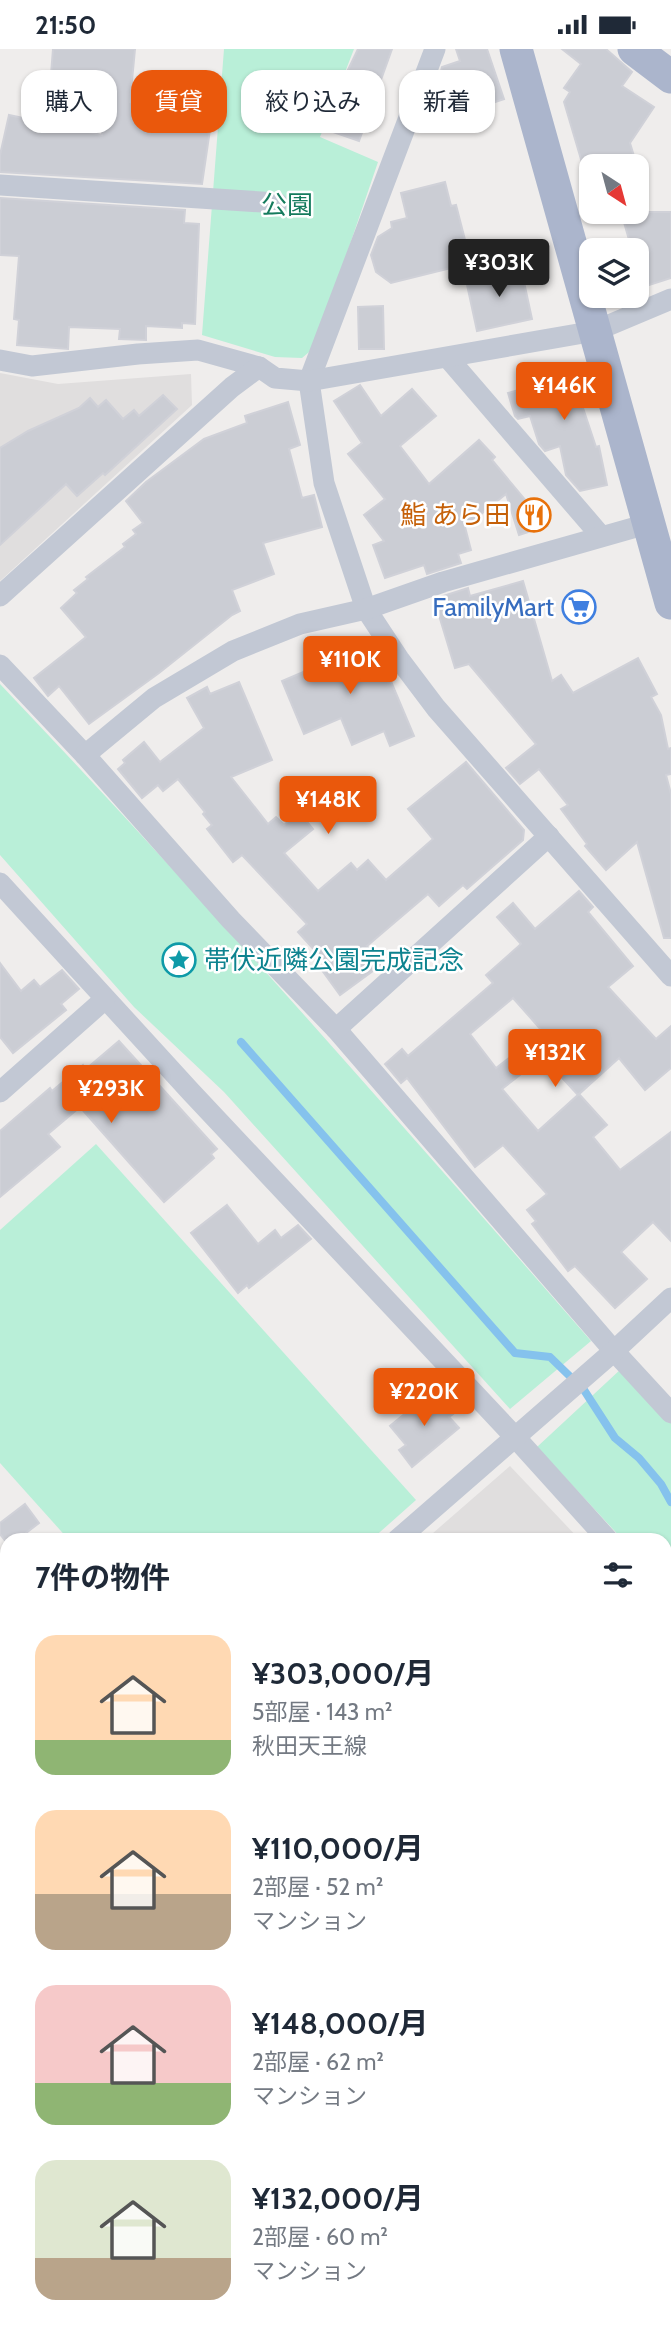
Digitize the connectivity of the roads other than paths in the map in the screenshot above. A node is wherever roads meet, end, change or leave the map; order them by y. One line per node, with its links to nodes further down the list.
1 (435, 49): 12 (street)
2 (516, 49): 8 (main road)
3 (635, 49): 4 (main road)
4 (671, 77)
5 (0, 184): 6 (street)
6 (277, 203)
7 (671, 299): 8 (street)
8 (595, 331): 9 (street); 13 (main road)
9 (448, 358): 12 (street); 14 (street)
10 (0, 360): 11 (street)
11 (259, 367): 12 (street); 15 (street)
12 (309, 381): 17 (street)
13 (647, 524): 14 (street); 16 (main road)
14 (601, 536): 17 (street)
15 (0, 596)
16 (671, 603)
17 (366, 609): 19 (street); 20 (street)
18 (0, 665): 19 (street)
19 (85, 755): 24 (street)
20 (549, 837): 22 (street); 24 (street)
21 (0, 883): 23 (street)
22 (671, 975)
23 (106, 999): 25 (street); 29 (street)
24 (336, 1029): 27 (street)
25 (0, 1092)
26 (671, 1298): 27 (street)
27 (606, 1358): 28 (street); 29 (street)
28 (671, 1413)
29 (515, 1437): 30 (street); 31 (street)
30 (405, 1533)
31 (602, 1533)

